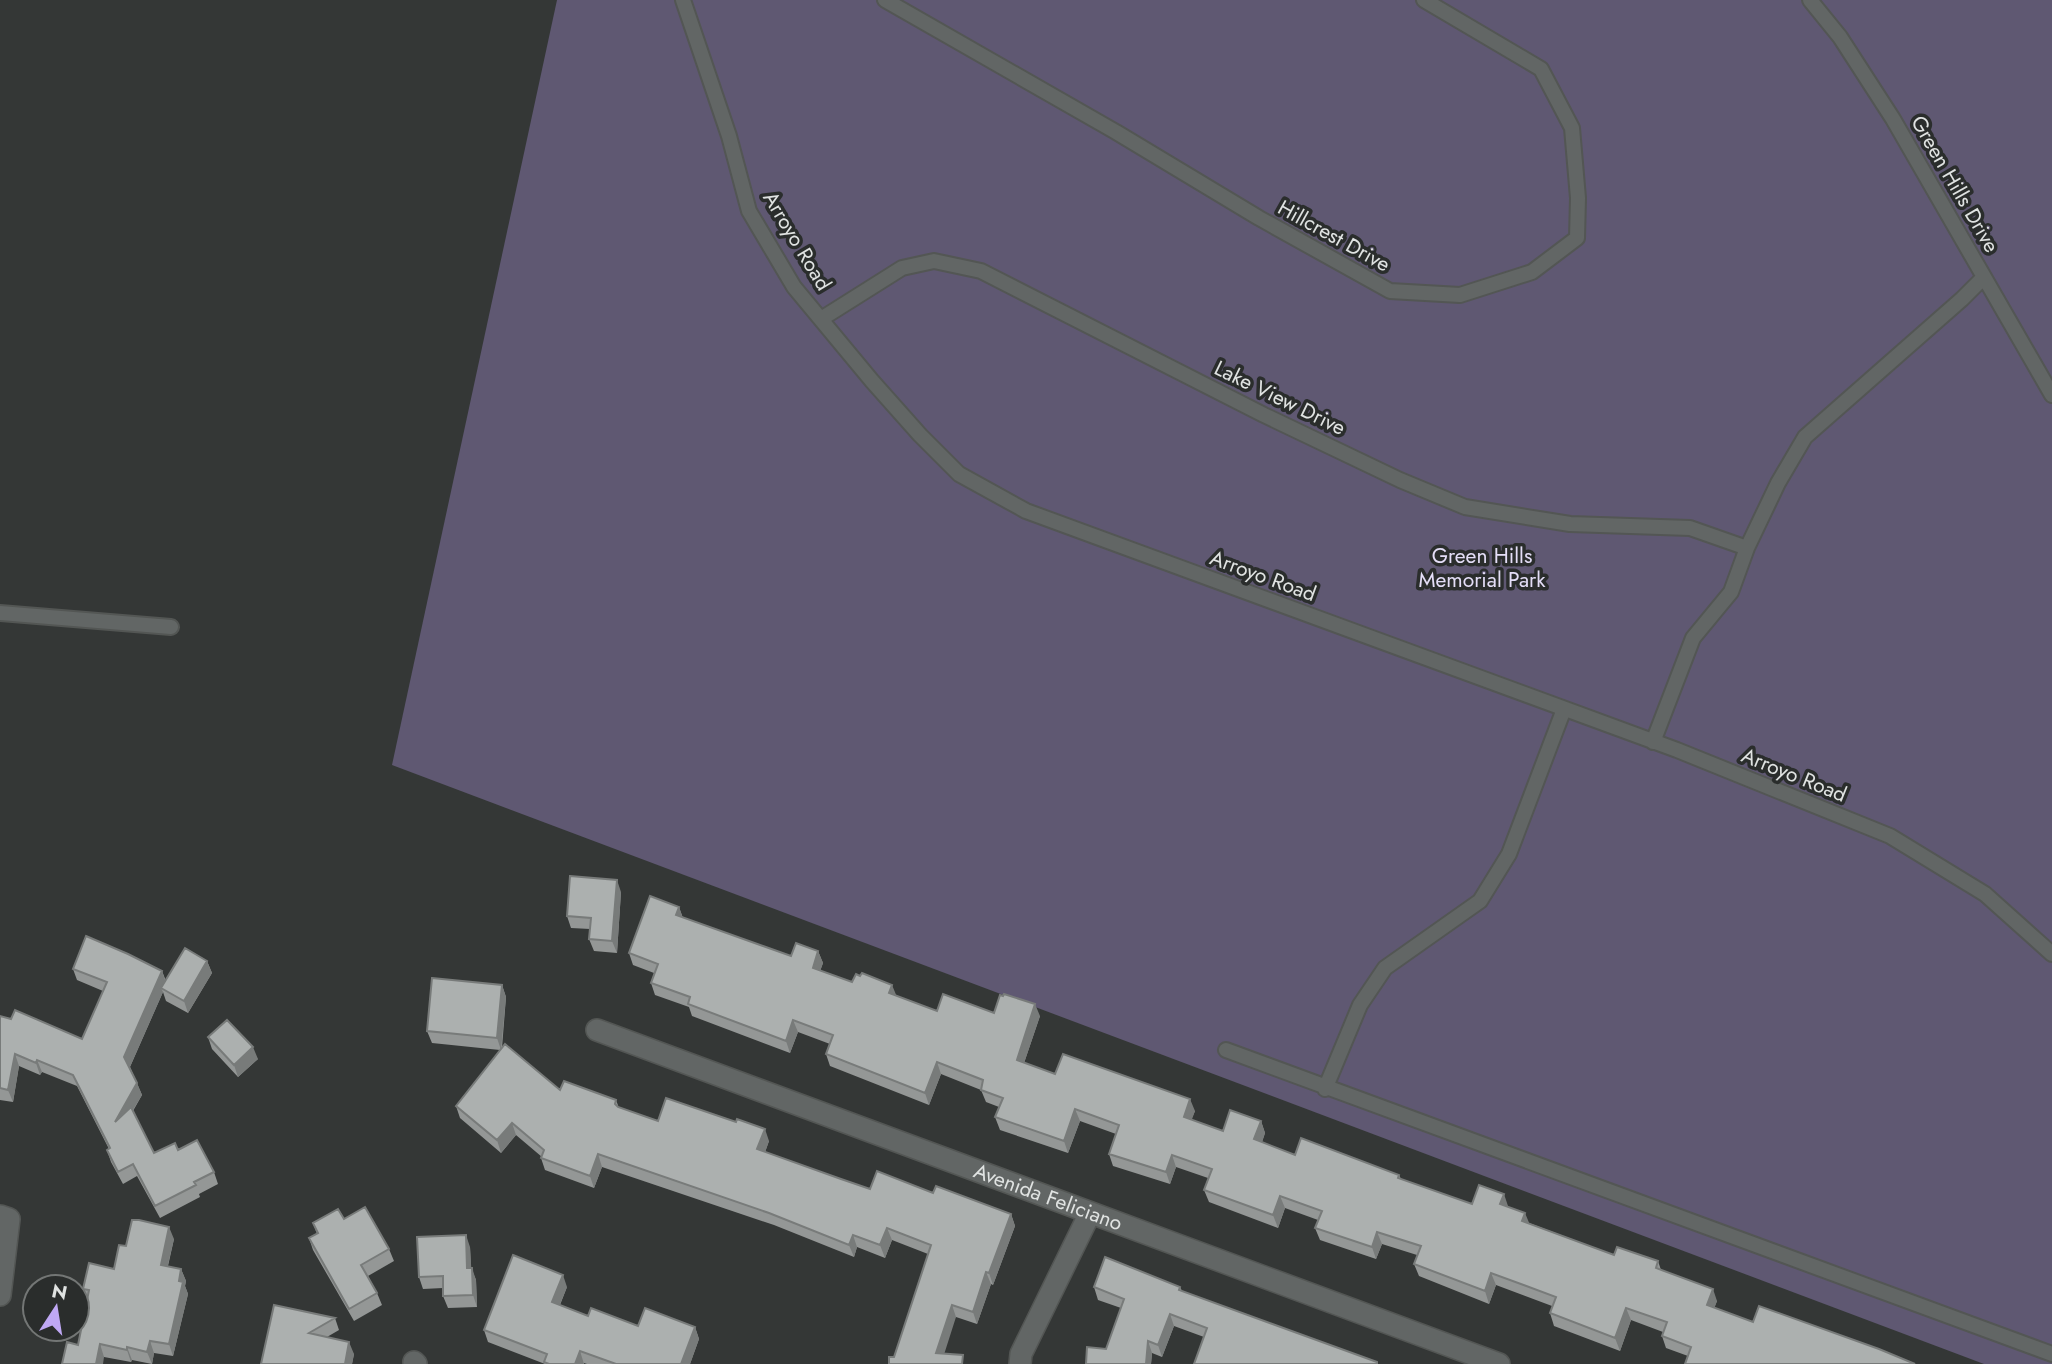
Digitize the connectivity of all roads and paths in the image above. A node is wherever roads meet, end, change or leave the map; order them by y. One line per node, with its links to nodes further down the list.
1 (683, 0): 6 (lane, Arroyo Road)
2 (885, 0): 3 (lane, Hillcrest Drive)
3 (1424, 0)
4 (1810, 0): 5 (lane, Green Hills Drive)
5 (1984, 277): 7 (lane, Green Hills Drive); 8 (lane)
6 (821, 319): 8 (lane, Lake View Drive); 11 (lane, Arroyo Road)
7 (2052, 396)
8 (1746, 548): 12 (lane)
9 (0, 613): 10 (lane)
10 (171, 627)
11 (1564, 709): 12 (lane, Arroyo Road); 16 (lane)
12 (1653, 742): 13 (lane, Arroyo Road)
13 (2052, 954)
14 (597, 1030): 17 (street, Avenida Feliciano)
15 (1226, 1051): 16 (lane)
16 (1325, 1089): 20 (lane)
17 (1090, 1213): 21 (street); 22 (street, Avenida Feliciano)
18 (4, 1218): 19 (street)
19 (0, 1295)
20 (2052, 1354)
21 (1020, 1364)
22 (1499, 1364)

